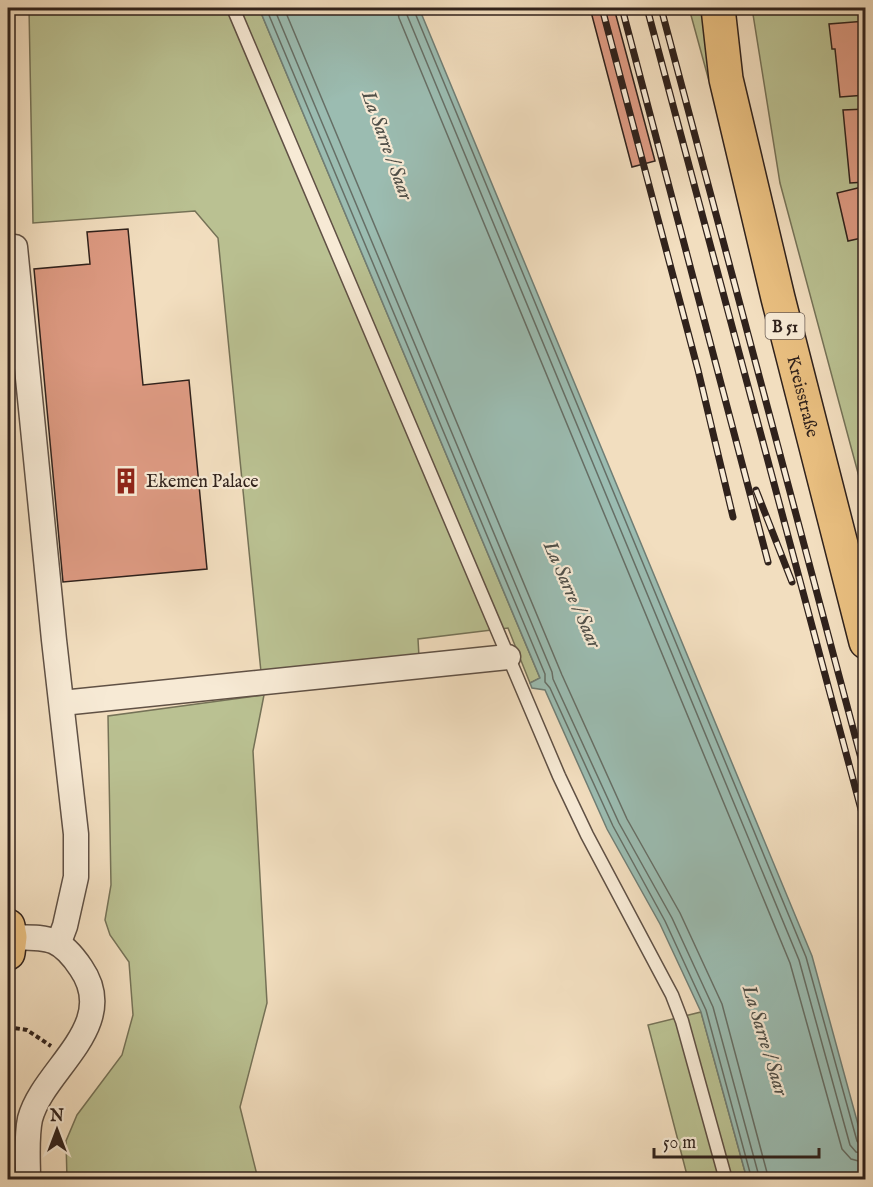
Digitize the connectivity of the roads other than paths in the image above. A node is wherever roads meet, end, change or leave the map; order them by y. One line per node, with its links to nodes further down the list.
1 (232, 8): 5 (lane)
2 (718, 8): 4 (main road, Kreisstraße / B 51)
3 (15, 247): 6 (street)
4 (866, 642)
5 (508, 657): 6 (street); 10 (lane)
6 (62, 703): 8 (street)
7 (8, 939): 8 (street)
8 (59, 942): 9 (street)
9 (28, 1179)
10 (726, 1179)

